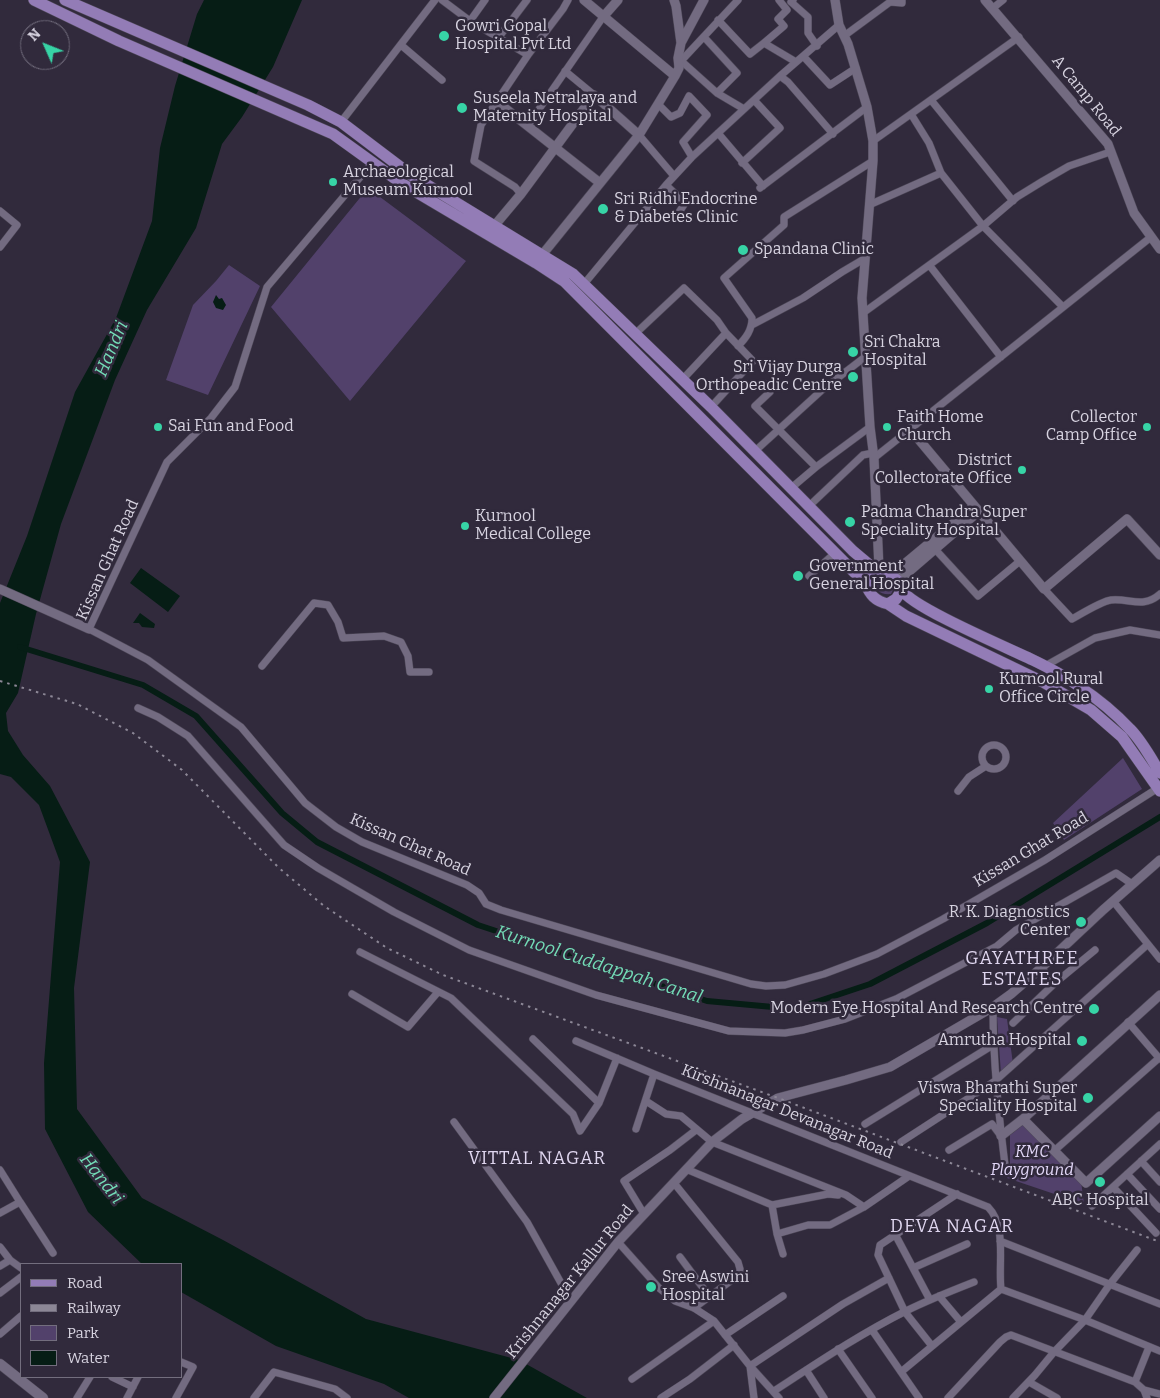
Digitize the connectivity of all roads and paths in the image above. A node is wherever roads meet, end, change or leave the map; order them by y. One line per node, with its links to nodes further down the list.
1 (34, 0): 58 (main road)
2 (65, 0): 50 (main road)
3 (435, 0): 30 (street)
4 (442, 0): 21 (street)
5 (485, 0): 21 (street)
6 (527, 0): 25 (street)
7 (568, 0): 32 (street)
8 (584, 0): 20 (street)
9 (618, 0): 20 (street)
10 (674, 0): 28 (street)
11 (704, 0): 28 (street)
12 (738, 0): 22 (street)
13 (779, 0): 29 (street)
14 (794, 0): 31 (street)
15 (835, 0): 23 (street)
16 (902, 0): 24 (street)
17 (985, 0): 19 (street, A Camp Road)
18 (1003, 0): 19 (street)
19 (992, 8): 26 (street, A Camp Road)
20 (603, 16): 37 (street); 38 (street)
21 (470, 20): 25 (street)
22 (718, 20): 27 (street); 29 (street)
23 (839, 25): 24 (street); 31 (street)
24 (844, 36): 36 (street)
25 (499, 37): 32 (street)
26 (1018, 37): 44 (street); 59 (street, A Camp Road)
27 (704, 38): 34 (street); 41 (street)
28 (681, 43): 34 (street)
29 (764, 43): 35 (street)
30 (401, 45): 40 (street); 50 (street)
31 (817, 46): 33 (street)
32 (528, 55): 45 (street)
33 (804, 57): 35 (street); 36 (street)
34 (680, 59): 38 (street); 41 (street)
35 (796, 62): 39 (street)
36 (856, 68): 47 (street)
37 (565, 71): 42 (street); 51 (street)
38 (675, 76): 46 (street)
39 (780, 76): 43 (street); 54 (street)
40 (442, 80)
41 (717, 93): 48 (street)
42 (594, 95): 53 (street); 57 (street)
43 (754, 100): 48 (street); 63 (street)
44 (931, 100): 49 (street); 69 (street)
45 (496, 101): 51 (street); 68 (street)
46 (658, 104): 53 (street); 60 (street)
47 (867, 108): 54 (street); 56 (street)
48 (744, 109): 52 (street)
49 (911, 114): 56 (street); 64 (street)
50 (341, 122): 55 (main road)
51 (528, 125): 57 (street)
52 (718, 133): 60 (street); 63 (street)
53 (639, 134): 65 (street); 66 (street)
54 (833, 134): 63 (street)
55 (368, 141): 58 (main road); 73 (main road)
56 (873, 141): 62 (street)
57 (555, 146): 66 (street); 68 (street)
58 (360, 152): 61 (main road)
59 (1110, 152): 69 (street); 75 (street, A Camp Road)
60 (692, 157): 65 (street)
61 (373, 162): 78 (main road); 114 (street, Kissan Ghat Road)
62 (873, 162): 70 (street); 84 (street)
63 (742, 163)
64 (941, 173): 70 (street); 74 (street)
65 (674, 176): 67 (street)
66 (600, 183): 78 (street)
67 (666, 185): 72 (street); 81 (street)
68 (521, 194): 73 (street)
69 (1013, 201): 74 (street)
70 (869, 204): 79 (street)
71 (0, 210): 76 (street)
72 (676, 217)
73 (495, 225): 78 (main road)
74 (983, 226): 80 (street); 82 (street)
75 (1151, 237): 77 (street, A Camp Road); 82 (street)
76 (0, 247)
77 (1160, 249)
78 (539, 259): 81 (main road); 104 (main road)
79 (864, 259): 83 (street); 84 (street)
80 (930, 266): 83 (street); 89 (street)
81 (584, 284): 86 (main road)
82 (1063, 307): 89 (street)
83 (864, 313): 88 (street)
84 (752, 326): 87 (street)
85 (726, 333): 86 (street); 87 (street); 90 (street)
86 (635, 334): 90 (main road)
87 (738, 346): 92 (street)
88 (865, 357): 93 (street); 95 (street)
89 (1002, 357): 94 (street)
90 (682, 380): 92 (main road)
91 (765, 384): 95 (street)
92 (711, 408): 96 (main road)
93 (870, 427): 97 (street); 98 (street)
94 (910, 429): 97 (street); 101 (street)
95 (779, 430): 96 (street); 98 (street)
96 (754, 452): 99 (main road)
97 (874, 455): 100 (street); 108 (street)
98 (816, 466): 99 (street)
99 (790, 489): 100 (main road)
100 (808, 507): 108 (main road)
101 (976, 509): 103 (street); 106 (street)
102 (1156, 544): 105 (street); 111 (street)
103 (932, 546): 106 (street); 108 (street)
104 (835, 553): 107 (street); 109 (main road)
105 (1160, 555)
106 (1020, 561): 111 (street)
107 (809, 576)
108 (888, 576): 109 (main road); 113 (main road); 117 (main road)
109 (864, 583): 113 (main road)
110 (0, 589): 114 (street)
111 (1044, 589): 112 (street)
112 (1160, 594)
113 (888, 604): 122 (main road)
114 (89, 629): 122 (street, Kissan Ghat Road)
115 (1160, 636): 117 (street)
116 (262, 666): 118 (street)
117 (1045, 666): 121 (main road)
118 (429, 672)
119 (138, 708): 125 (street)
120 (986, 766): 123 (street)
121 (1160, 773)
122 (1159, 790)
123 (958, 791)
124 (1160, 860): 125 (street, Krishnanagar Kallur Road)
125 (1132, 884): 126 (street, Krishnanagar Kallur Road)
126 (1113, 901): 127 (street); 131 (street, Krishnanagar Kallur Road)
127 (1147, 945): 130 (street); 145 (street)
128 (1094, 950): 132 (street)
129 (360, 952): 133 (street)
130 (1160, 959)
131 (1041, 968): 132 (street); 136 (street, Krishnanagar Kallur Road)
132 (1055, 983): 138 (street)
133 (438, 992): 134 (street); 147 (street)
134 (352, 994)
135 (1160, 995): 137 (street)
136 (993, 1007): 141 (street); 148 (street, Krishnanagar Kallur Road)
137 (1128, 1022): 143 (street); 150 (street)
138 (1013, 1023)
139 (533, 1039): 147 (street)
140 (576, 1041): 142 (street, Kirshnanagar Devanagar Road)
141 (993, 1045): 145 (street); 152 (street)
142 (617, 1058): 144 (street, Kirshnanagar Devanagar Road); 147 (street)
143 (1159, 1058): 160 (street)
144 (654, 1074): 146 (street); 148 (street, Kirshnanagar Devanagar Road)
145 (996, 1081): 155 (street); 157 (street)
146 (646, 1101): 153 (street); 154 (street)
147 (599, 1103)
148 (752, 1113): 156 (street, Krishnanagar Kallur Road); 166 (street, Kirshnanagar Devanagar Road)
149 (1160, 1116): 160 (street)
150 (1024, 1119): 155 (street); 160 (street)
151 (454, 1122): 204 (street)
152 (865, 1124)
153 (636, 1129)
154 (696, 1130): 156 (street); 178 (street)
155 (1001, 1136): 159 (street); 164 (street)
156 (712, 1142): 162 (street, Krishnanagar Kallur Road); 171 (street)
157 (901, 1142)
158 (1158, 1149): 161 (street)
159 (949, 1150)
160 (1054, 1151)
161 (1141, 1162): 165 (street); 167 (street)
162 (686, 1169): 168 (street, Krishnanagar Kallur Road); 173 (street)
163 (0, 1170): 172 (street)
164 (1006, 1172)
165 (1127, 1174): 169 (street); 176 (street)
166 (908, 1176): 170 (street, Kirshnanagar Devanagar Road); 175 (street)
167 (1160, 1182)
168 (674, 1183): 178 (street, Krishnanagar Kallur Road); 200 (street)
169 (1113, 1188): 174 (street); 179 (street)
170 (957, 1194): 181 (street); 182 (street, Kirshnanagar Devanagar Road)
171 (846, 1195): 173 (street); 175 (street)
172 (20, 1202): 177 (street); 187 (street)
173 (772, 1205): 180 (street)
174 (1092, 1206)
175 (864, 1207): 180 (street)
176 (1160, 1209)
177 (0, 1213)
178 (644, 1214): 183 (street, Krishnanagar Kallur Road)
179 (1156, 1233)
180 (777, 1234): 188 (street)
181 (896, 1236): 193 (street); 195 (street)
182 (1000, 1241): 197 (street); 198 (street)
183 (618, 1242): 204 (street, Krishnanagar Kallur Road); 206 (street)
184 (966, 1244): 193 (street)
185 (0, 1247): 190 (street)
186 (1137, 1250): 197 (street)
187 (52, 1253)
188 (783, 1254)
189 (680, 1257): 200 (street)
190 (10, 1260): 191 (street); 192 (street)
191 (0, 1266)
192 (20, 1267)
193 (913, 1268): 203 (street)
194 (20, 1278): 199 (street)
195 (889, 1278): 207 (street); 223 (street)
196 (974, 1282): 202 (street)
197 (1110, 1284): 205 (street); 209 (street)
198 (1001, 1289): 209 (street); 211 (street)
199 (0, 1293)
200 (709, 1296): 206 (street)
201 (783, 1296): 214 (street)
202 (940, 1296): 203 (street); 211 (street)
203 (930, 1300): 207 (street)
204 (571, 1301): 244 (street, Krishnanagar Kallur Road)
205 (1160, 1304)
206 (694, 1308): 210 (street)
207 (905, 1312): 212 (street); 216 (street)
208 (20, 1317): 213 (street)
209 (1086, 1320): 217 (street); 220 (street)
210 (714, 1321): 214 (street); 231 (street)
211 (961, 1322): 216 (street)
212 (872, 1330): 218 (street); 225 (street)
213 (0, 1334)
214 (725, 1335): 215 (street)
215 (734, 1346): 223 (street); 245 (street)
216 (932, 1346): 225 (street)
217 (1149, 1347): 219 (street); 233 (street)
218 (838, 1349): 224 (street); 249 (street)
219 (1160, 1351)
220 (1054, 1352): 232 (street); 233 (street); 251 (street)
221 (182, 1362): 241 (street)
222 (0, 1364): 226 (main road)
223 (750, 1366): 236 (street); 246 (street)
224 (806, 1370): 236 (street); 248 (street)
225 (901, 1372): 250 (street)
226 (20, 1376)
227 (22, 1378): 238 (main road)
228 (89, 1378): 239 (street)
229 (114, 1378): 234 (street)
230 (138, 1378): 234 (street)
231 (632, 1379)
232 (1029, 1382): 252 (street); 253 (street)
233 (1135, 1382): 235 (street)
234 (133, 1387): 240 (street)
235 (1144, 1390): 237 (street); 254 (street)
236 (774, 1391): 247 (street)
237 (1160, 1394)
238 (43, 1398)
239 (77, 1398)
240 (127, 1398)
241 (176, 1398)
242 (254, 1398): 243 (street)
243 (347, 1398)
244 (494, 1398)
245 (661, 1398)
246 (754, 1398)
247 (779, 1398)
248 (824, 1398)
249 (872, 1398)
250 (919, 1398)
251 (948, 1398)
252 (1013, 1398)
253 (1058, 1398)
254 (1147, 1398)

